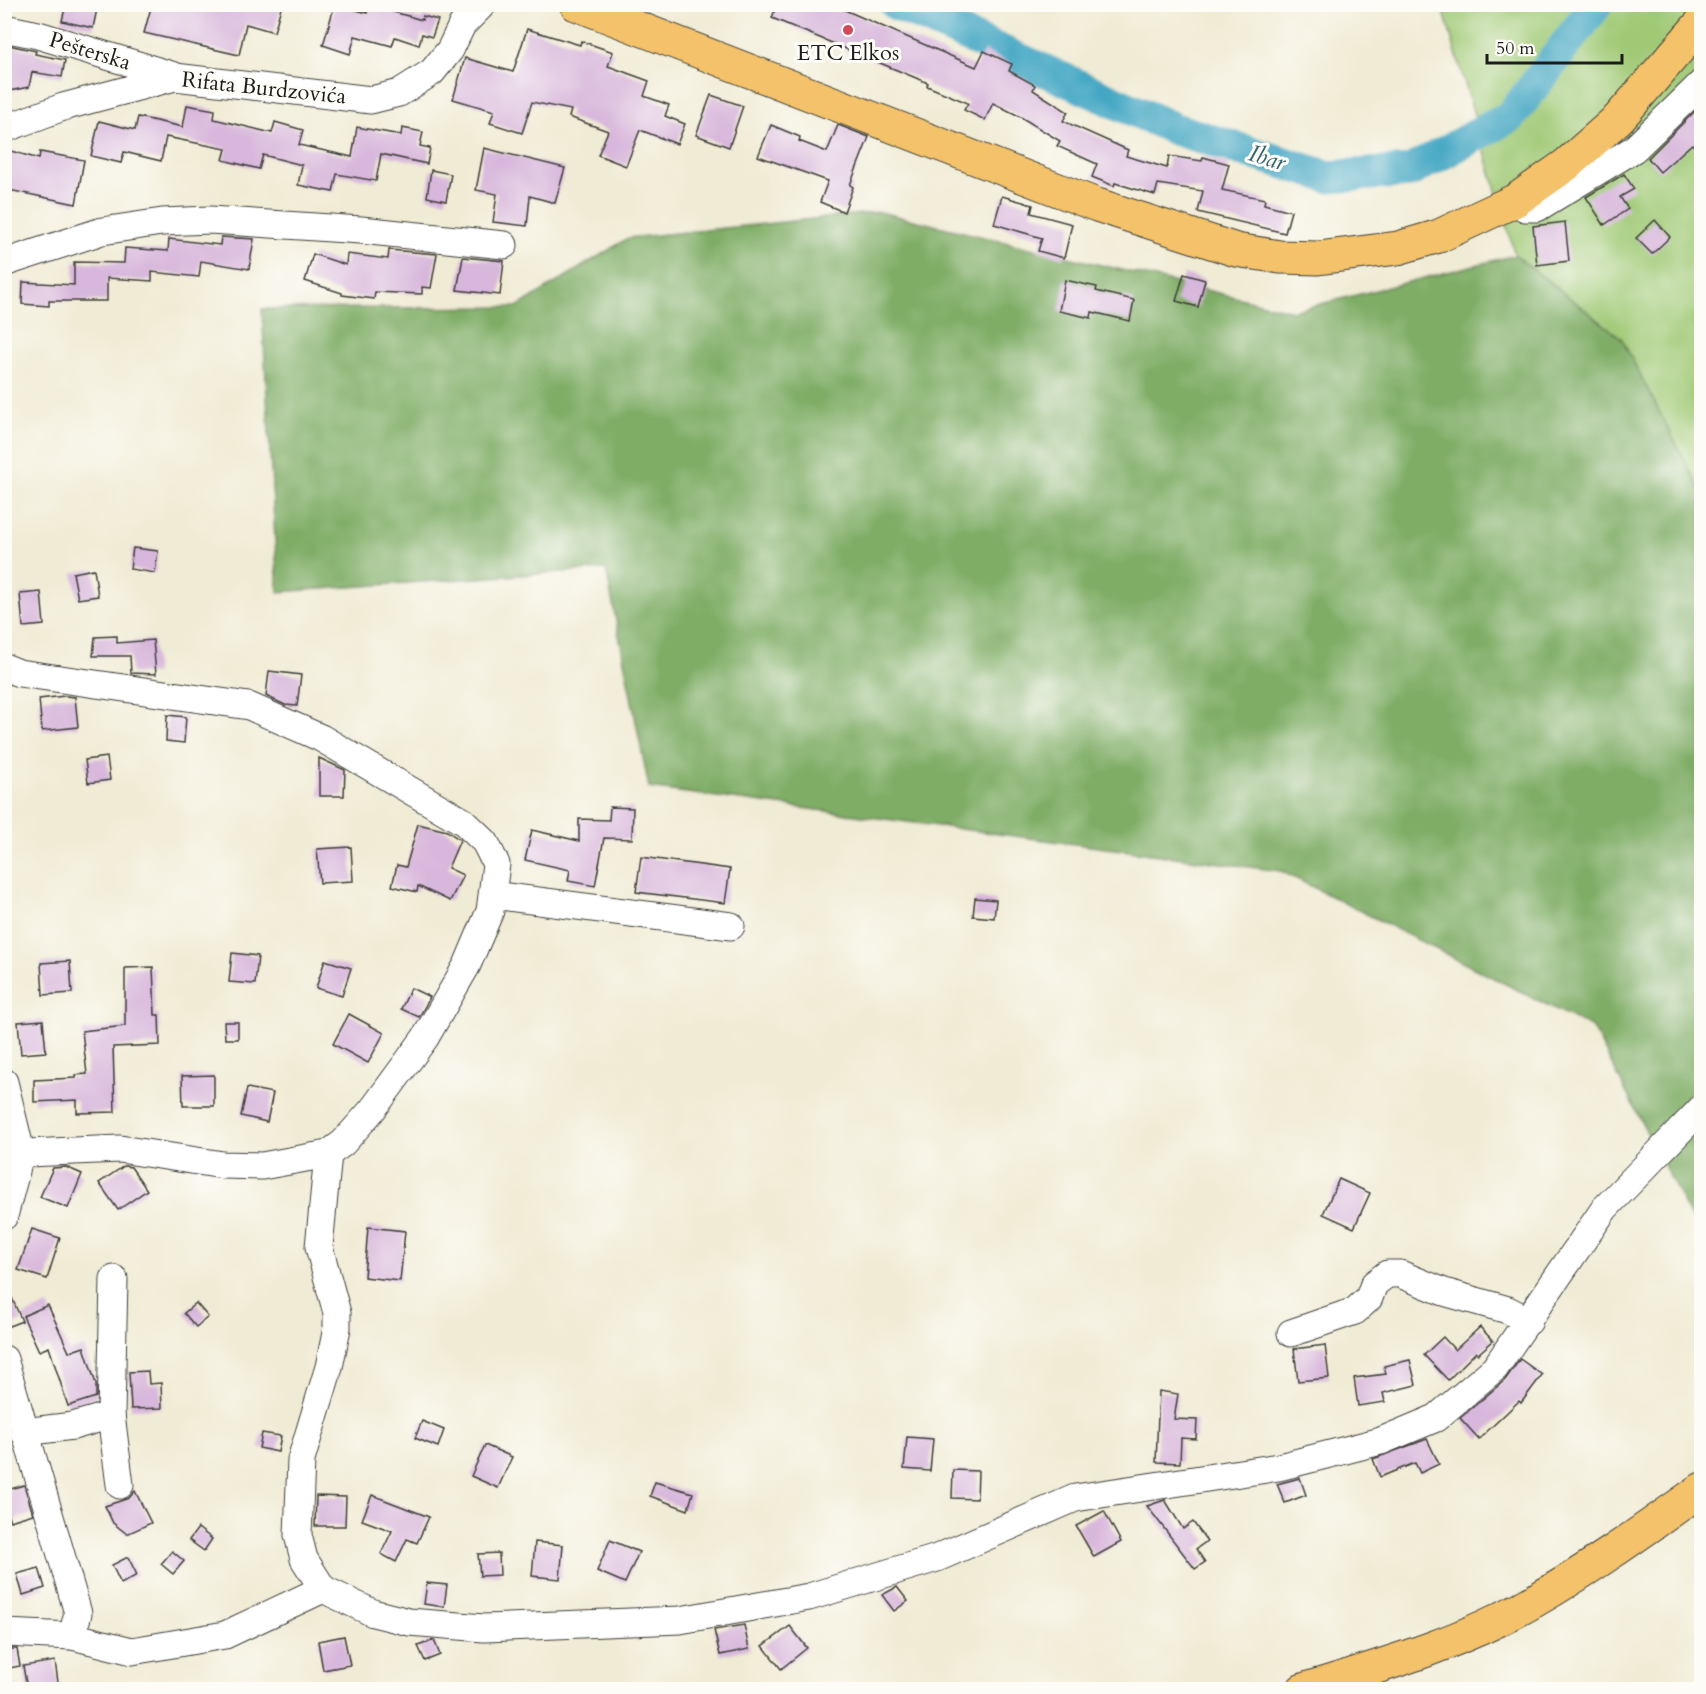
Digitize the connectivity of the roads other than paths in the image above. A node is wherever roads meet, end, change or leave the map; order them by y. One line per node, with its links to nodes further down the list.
1 (483, 4): 3 (street, Rifata Burdzovića)
2 (576, 4): 9 (main road)
3 (461, 14): 6 (street, Rifata Burdzovića)
4 (1701, 22): 9 (main road)
5 (4, 28): 6 (street, Pešterska)
6 (175, 77): 8 (street, Rifata Burdzovića)
7 (1701, 83): 9 (street)
8 (4, 129)
9 (1516, 200)
10 (504, 245): 11 (street)
11 (4, 263)
12 (4, 667): 13 (street)
13 (493, 895): 14 (street); 18 (street)
14 (731, 926)
15 (4, 1082): 17 (street)
16 (1701, 1108): 21 (street)
17 (13, 1153): 18 (street); 19 (street)
18 (327, 1154): 28 (street)
19 (4, 1216)
20 (114, 1279): 24 (street)
21 (1529, 1321): 22 (street); 28 (street)
22 (1291, 1333)
23 (4, 1359): 25 (street)
24 (111, 1415): 25 (street); 26 (street)
25 (24, 1432): 30 (street)
26 (120, 1485)
27 (1701, 1489): 31 (main road)
28 (323, 1589): 30 (street)
29 (4, 1633): 30 (street)
30 (72, 1635)
31 (1303, 1689)

